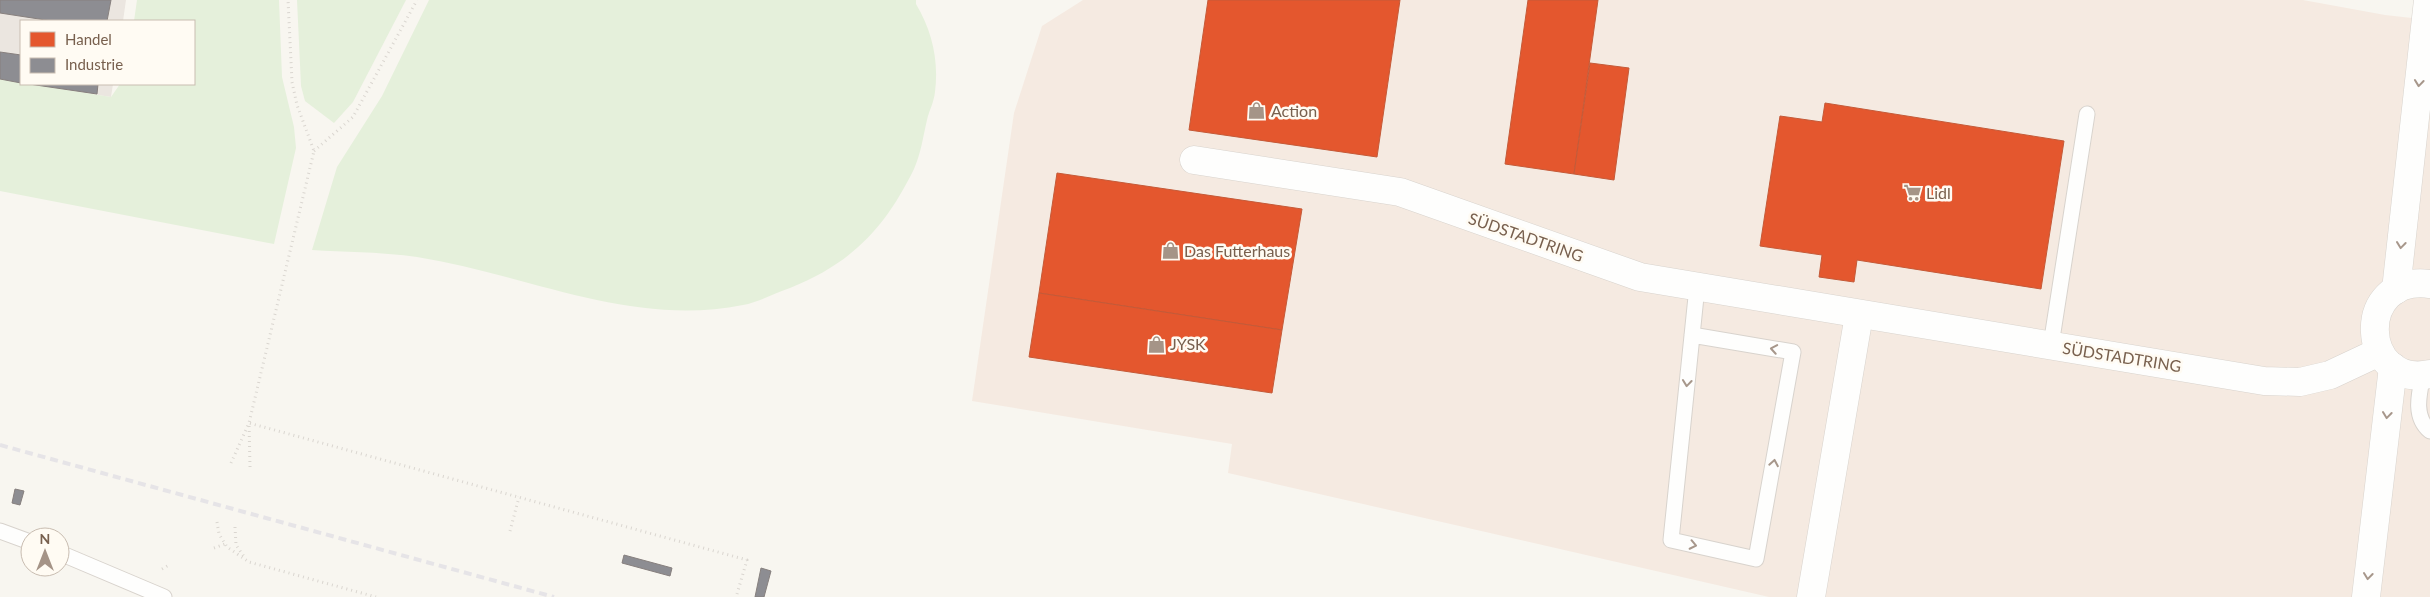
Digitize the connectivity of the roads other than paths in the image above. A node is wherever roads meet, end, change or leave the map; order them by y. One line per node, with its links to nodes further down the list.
1 (2428, 0): 6 (street, one-way to 6)
2 (2087, 114): 9 (lane)
3 (1194, 160): 5 (street, SÜDSTADTRING)
4 (2430, 284): 6 (street)
5 (1697, 287): 7 (street, SÜDSTADTRING); 8 (lane)
6 (2396, 290): 10 (street)
7 (1859, 315): 9 (street, SÜDSTADTRING); 17 (street)
8 (1692, 335): 8 (lane, one-way to 8)
9 (2051, 345): 10 (street, SÜDSTADTRING)
10 (2386, 359): 11 (street); 18 (street, one-way to 18)
11 (2427, 374): 12 (lane)
12 (2430, 431)
13 (0, 531): 14 (lane)
14 (20, 538)
15 (70, 557): 16 (lane)
16 (164, 597)
17 (1811, 597)
18 (2366, 597)

